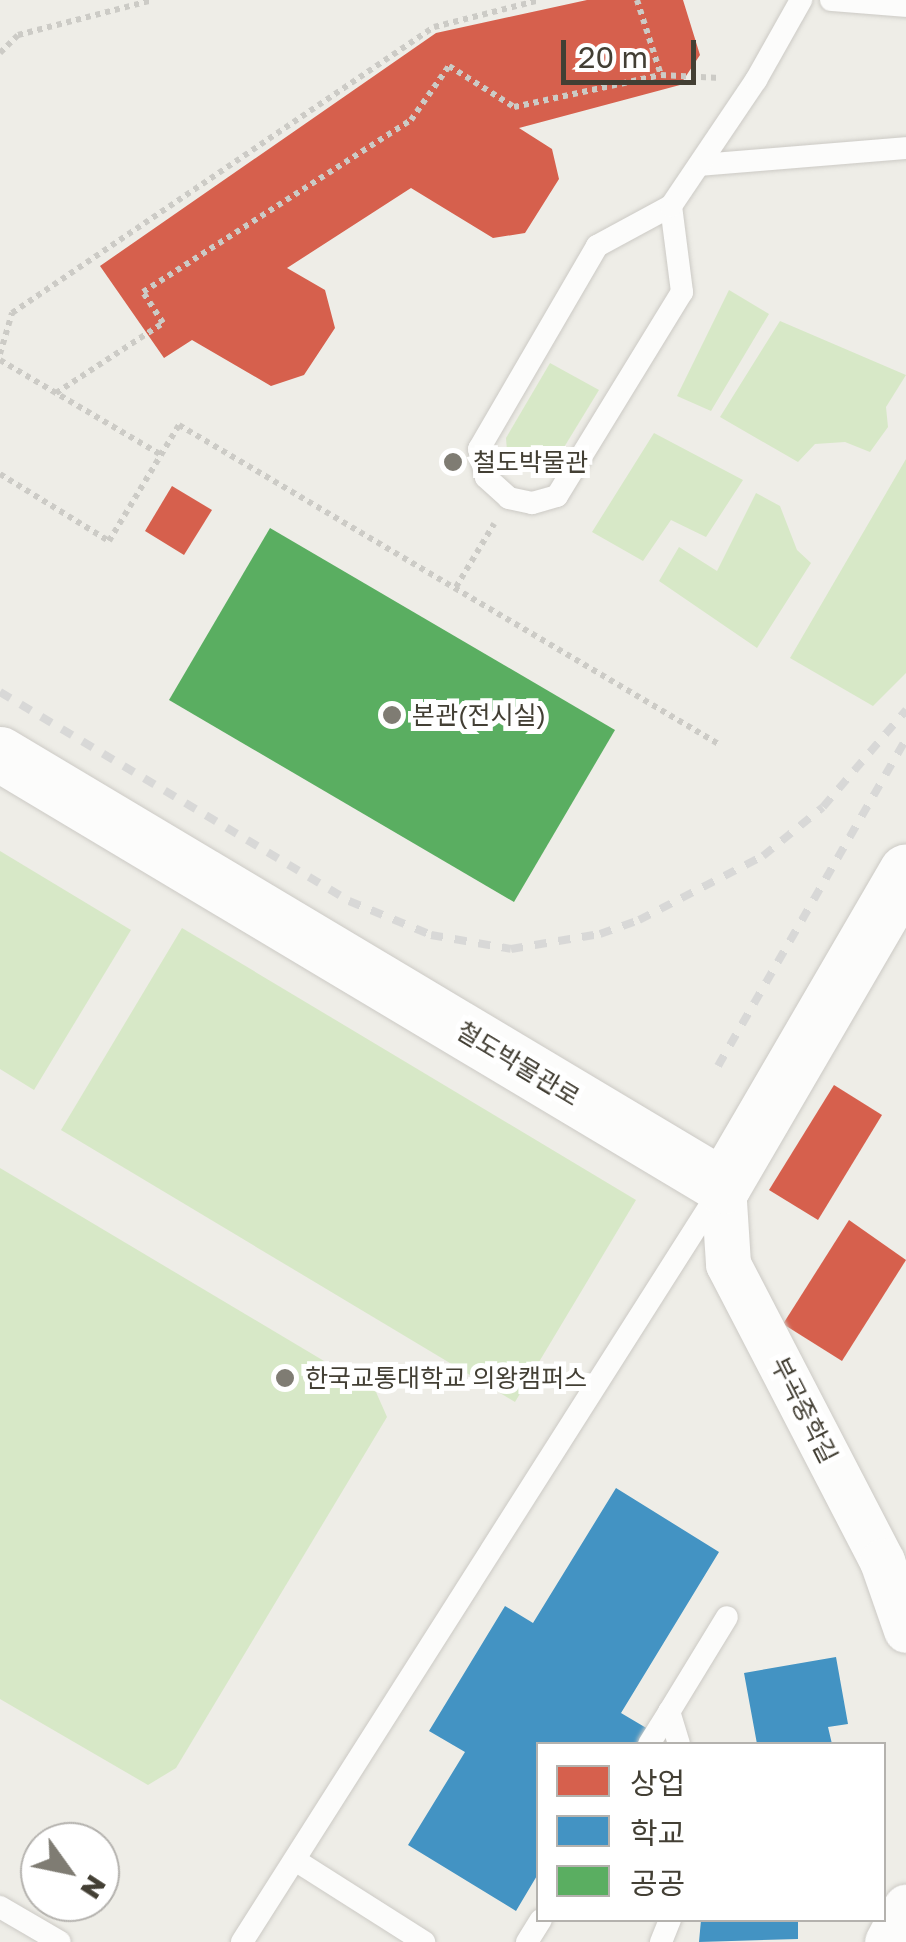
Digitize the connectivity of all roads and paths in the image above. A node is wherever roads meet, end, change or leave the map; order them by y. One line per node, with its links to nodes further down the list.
1 (153, 0): 7 (path)
2 (540, 0): 13 (path)
3 (637, 0): 8 (path)
4 (801, 0): 9 (lane)
5 (831, 0): 6 (lane)
6 (906, 6)
7 (0, 53)
8 (661, 75): 9 (path); 14 (path)
9 (756, 80): 11 (lane)
10 (906, 148): 11 (lane)
11 (700, 165): 12 (lane)
12 (671, 206): 17 (lane); 17 (lane)
13 (0, 357): 14 (path)
14 (56, 393): 15 (path)
15 (163, 456): 16 (path); 18 (path)
16 (0, 474)
17 (510, 498): 18 (path)
18 (456, 588): 19 (path)
19 (720, 744)
20 (0, 754): 22 (street, 철도박물관로)
21 (906, 871): 22 (street)
22 (723, 1186): 24 (street, 부곡중학길); 28 (lane)
23 (727, 1616): 25 (lane)
24 (906, 1630)
25 (669, 1712): 26 (lane); 27 (lane)
26 (650, 1742)
27 (679, 1742)
28 (295, 1860): 32 (lane); 33 (lane)
29 (906, 1906): 34 (street)
30 (0, 1907): 31 (lane)
31 (60, 1942)
32 (242, 1942)
33 (424, 1942)
34 (887, 1942)

